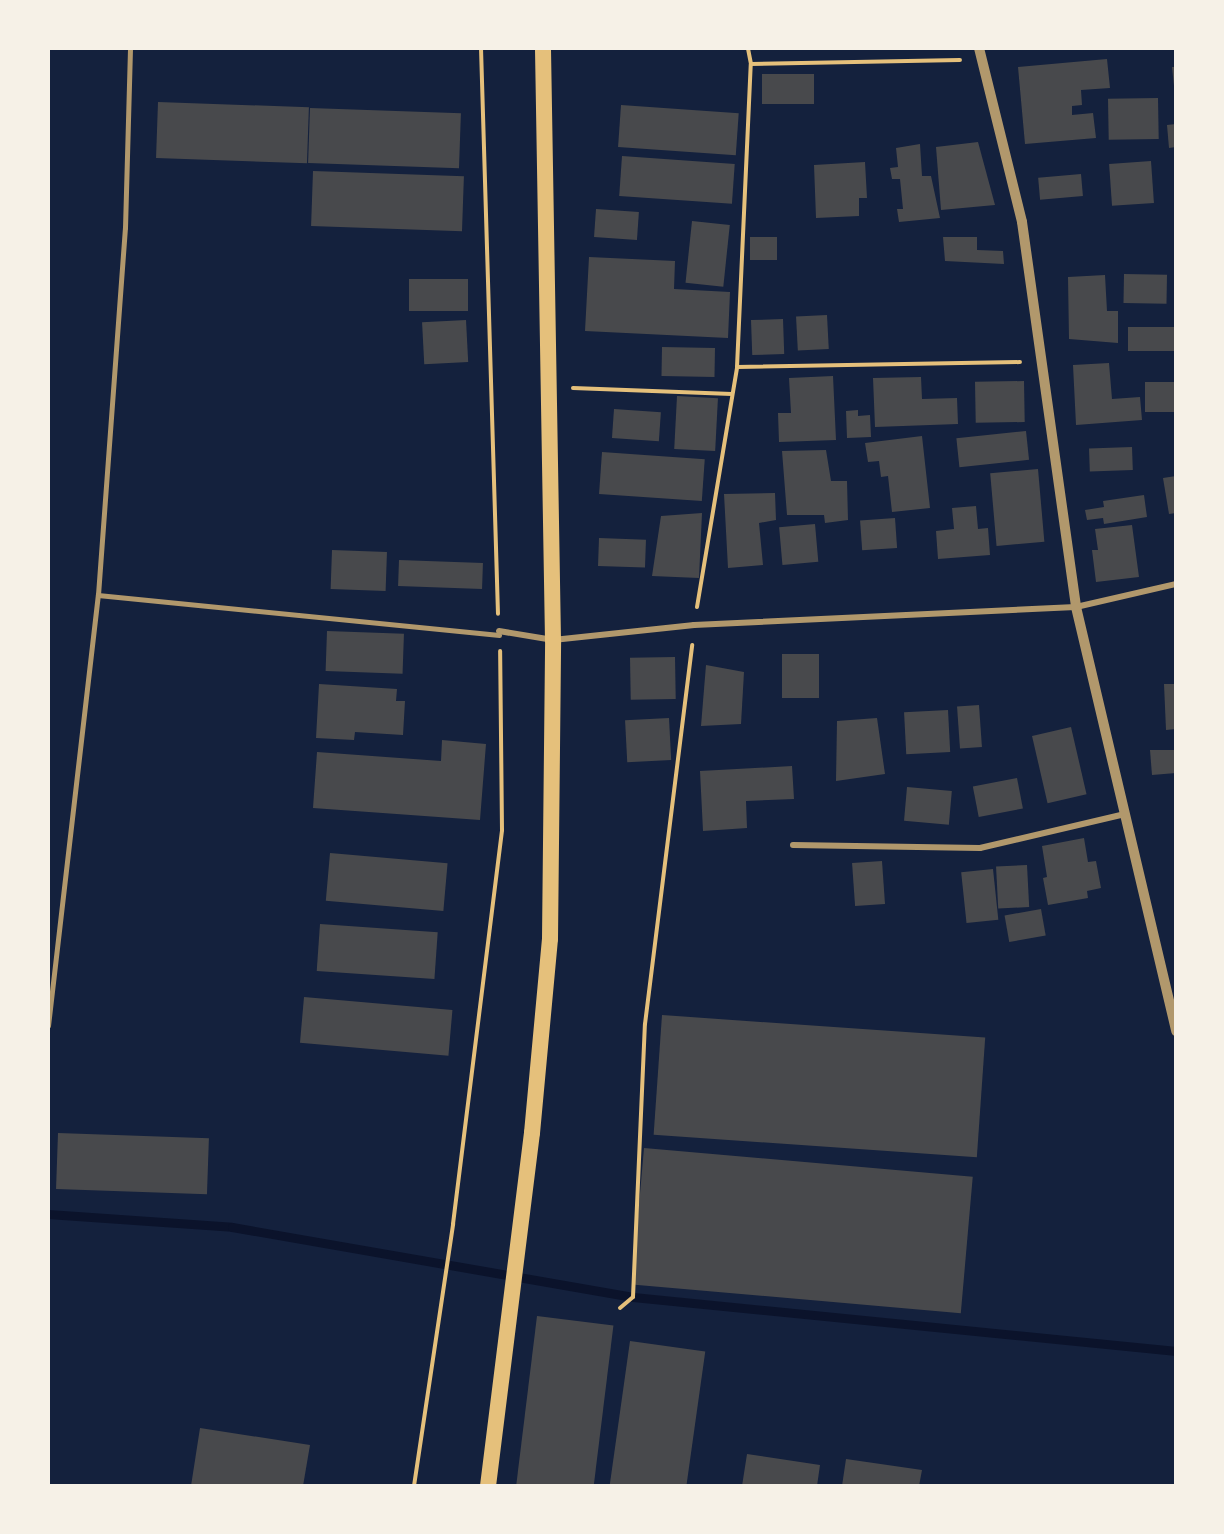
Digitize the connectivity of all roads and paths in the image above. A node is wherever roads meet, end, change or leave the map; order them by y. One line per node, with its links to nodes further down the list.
1 (130, 48): 12 (lane)
2 (543, 48): 9 (highway)
3 (748, 48): 6 (path)
4 (979, 48): 5 (street)
5 (982, 59): 6 (path); 7 (street)
6 (751, 64): 8 (path)
7 (1042, 361): 8 (path); 13 (street)
8 (737, 367): 10 (path)
9 (549, 387): 10 (path); 16 (highway)
10 (732, 394): 14 (path)
11 (1176, 585): 13 (street)
12 (98, 595): 15 (lane); 19 (lane)
13 (1076, 607): 14 (street); 17 (street)
14 (694, 626): 16 (street); 22 (path)
15 (499, 633): 16 (street)
16 (553, 640): 24 (highway)
17 (1126, 814): 18 (street); 20 (street)
18 (794, 845)
19 (48, 1026)
20 (1176, 1031)
21 (449, 1251): 23 (path)
22 (620, 1308)
23 (414, 1486)
24 (488, 1486)

